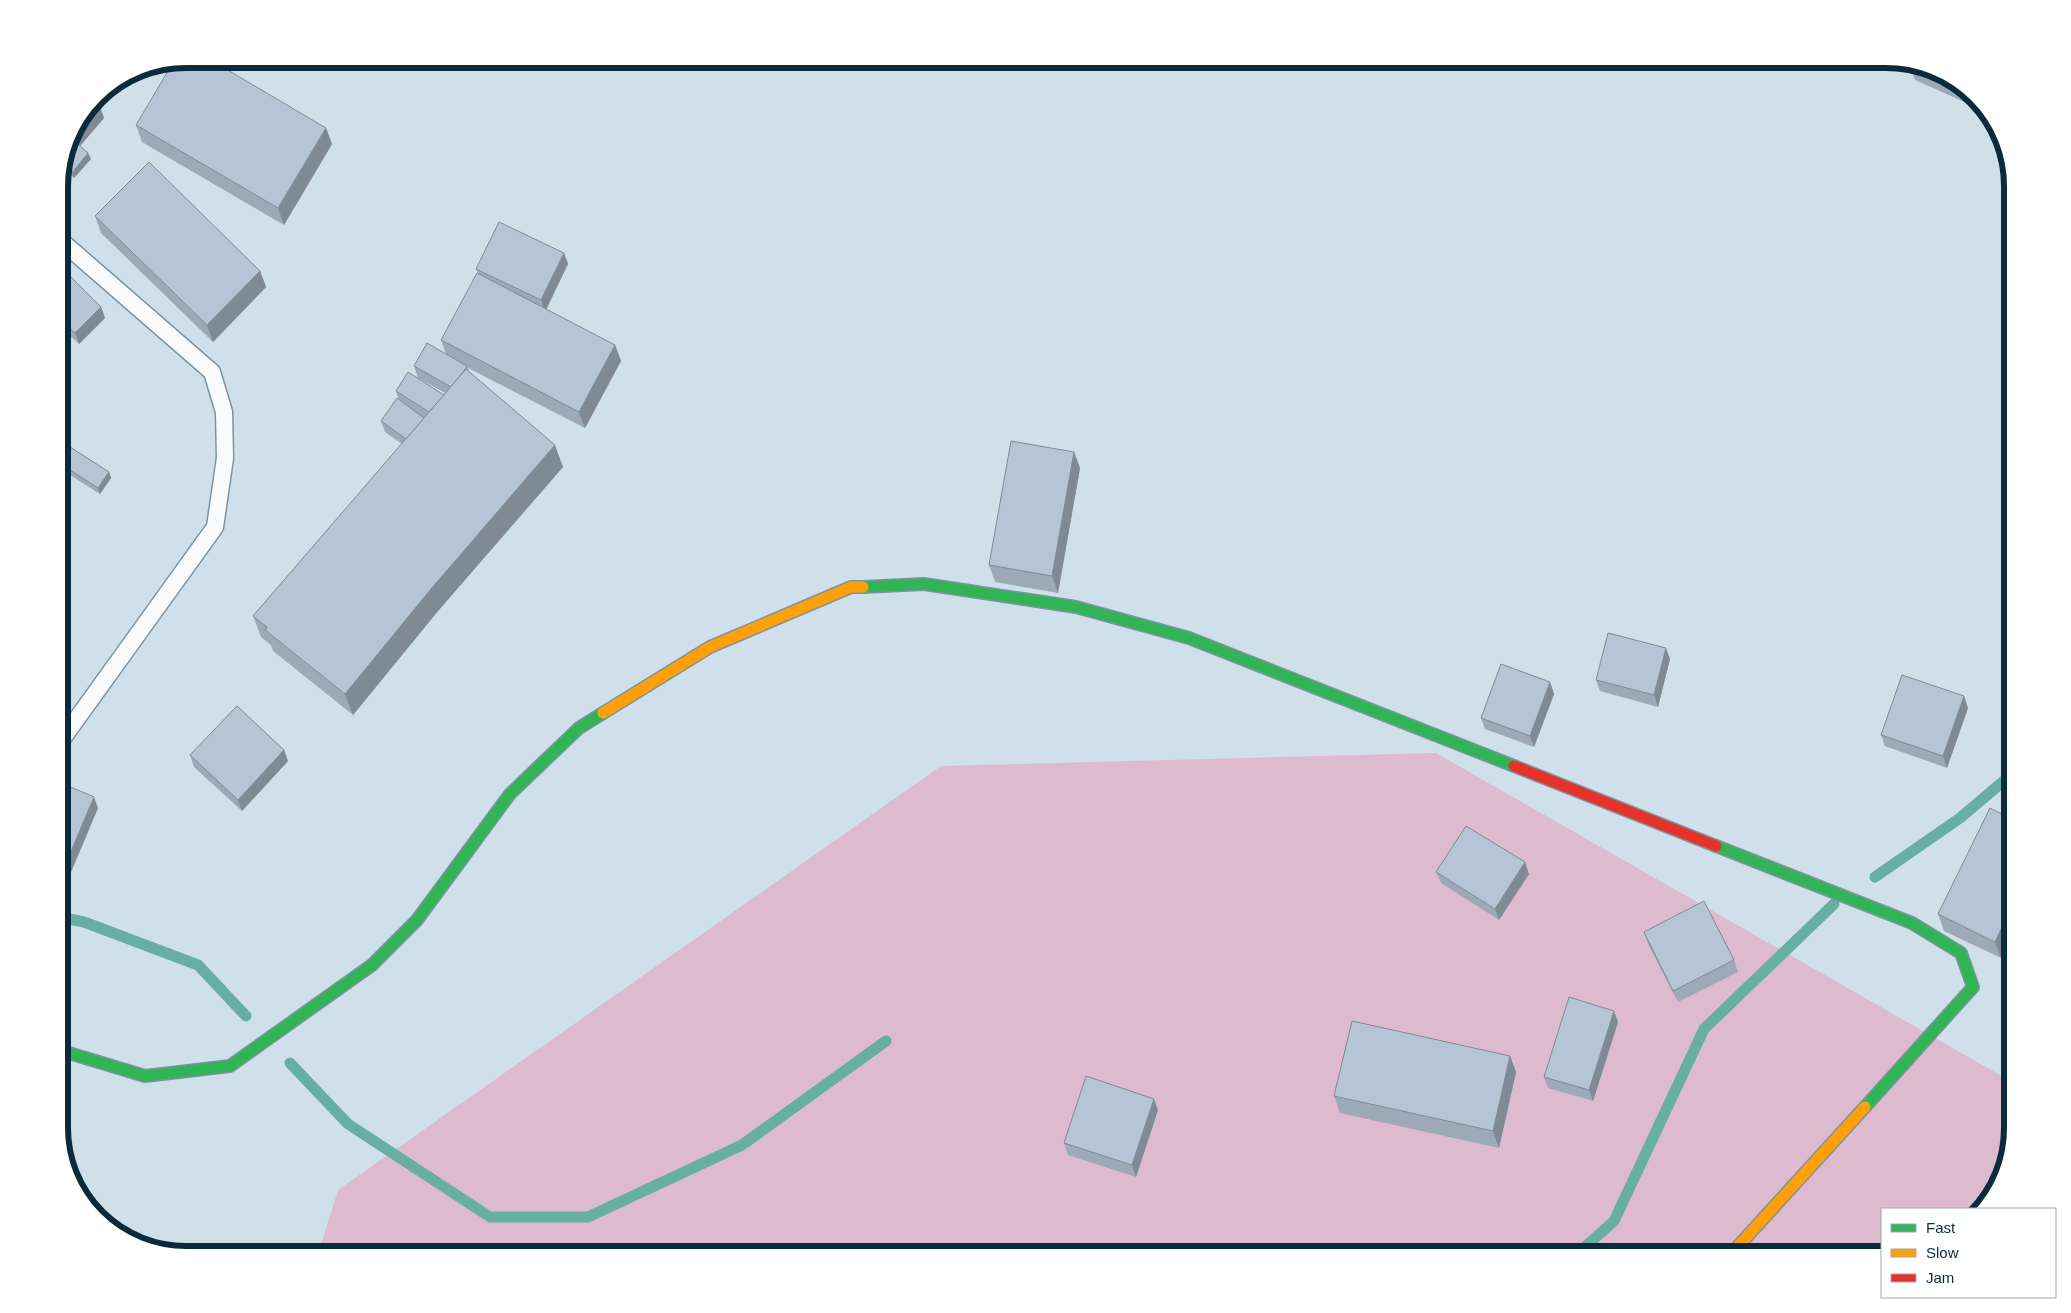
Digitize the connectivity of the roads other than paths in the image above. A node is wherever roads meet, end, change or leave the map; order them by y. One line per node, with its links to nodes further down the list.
1 (68, 247): 2 (lane)
2 (68, 731)
3 (68, 1053): 4 (street)
4 (1738, 1246)

